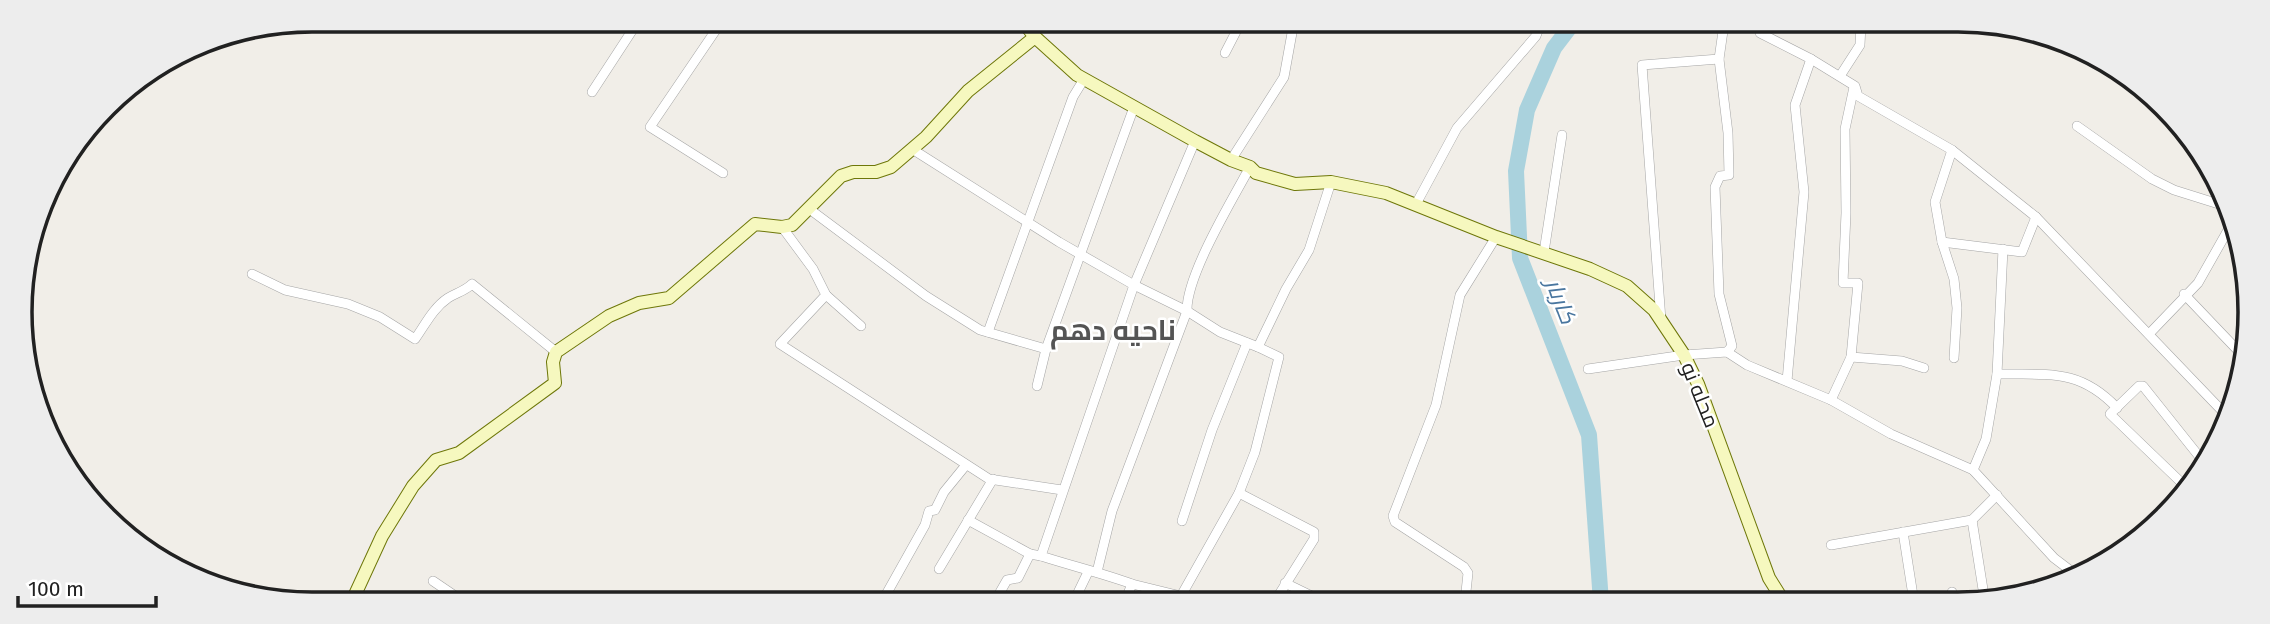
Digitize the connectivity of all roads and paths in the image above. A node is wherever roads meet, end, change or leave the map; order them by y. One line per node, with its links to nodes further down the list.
1 (631, 32): 17 (street)
2 (715, 32): 26 (street)
3 (1031, 32): 10 (street, محله نو)
4 (1236, 32): 11 (street)
5 (1292, 32): 24 (street)
6 (1538, 32): 29 (street)
7 (1723, 32): 13 (street)
8 (1760, 32): 12 (street)
9 (1861, 32): 14 (street)
10 (1035, 37): 15 (street, محله نو); 22 (street)
11 (1225, 53)
12 (1811, 58): 14 (street); 61 (street)
13 (1719, 59): 45 (street); 54 (street)
14 (1839, 76): 16 (street)
15 (1084, 79): 18 (street, محله نو); 32 (street)
16 (1855, 86): 23 (street); 56 (street)
17 (592, 92)
18 (1134, 107): 21 (street, محله نو); 39 (street)
19 (2077, 126): 28 (street)
20 (1562, 135): 38 (street)
21 (1195, 141): 24 (street, محله نو); 41 (street)
22 (912, 149): 30 (street); 32 (street)
23 (1952, 150): 31 (street); 36 (street)
24 (1231, 160): 25 (street, محله نو)
25 (1250, 166): 27 (street, محله نو); 44 (street)
26 (723, 173)
27 (1331, 181): 29 (street, محله نو); 50 (street)
28 (2216, 203)
29 (1416, 204): 35 (street, محله نو)
30 (808, 208): 33 (street); 47 (street)
31 (2036, 217): 37 (street); 48 (street)
32 (1028, 222): 39 (street); 47 (street)
33 (782, 227): 43 (street); 53 (street)
34 (2227, 232): 42 (street)
35 (1498, 238): 38 (street, محله نو); 98 (street)
36 (1942, 242): 37 (street); 57 (street)
37 (2003, 249): 60 (street)
38 (1544, 252): 45 (street, محله نو)
39 (1082, 255): 41 (street); 51 (street)
40 (252, 274): 53 (street)
41 (1134, 285): 44 (street); 71 (street)
42 (2184, 294): 48 (street); 52 (street)
43 (827, 295): 46 (street); 67 (street)
44 (1187, 311): 49 (street); 83 (street)
45 (1661, 321): 55 (street, محله نو)
46 (861, 326)
47 (988, 332): 51 (street)
48 (2148, 334): 65 (street)
49 (1247, 343): 50 (street); 76 (street)
50 (1258, 347): 72 (street)
51 (1046, 349): 62 (street)
52 (2236, 349)
53 (556, 352): 88 (street)
54 (1727, 352): 55 (street); 61 (street)
55 (1684, 355): 59 (street); 99 (street, محله نو)
56 (1851, 357): 58 (street); 63 (street)
57 (1954, 358)
58 (1924, 368)
59 (1588, 369)
60 (1997, 374): 64 (street); 68 (street)
61 (1787, 381): 63 (street)
62 (1037, 386)
63 (1832, 400): 68 (street)
64 (2117, 408): 66 (street); 70 (street)
65 (2221, 410)
66 (2199, 456)
67 (966, 465): 69 (street); 90 (street)
68 (1973, 470): 73 (street)
69 (993, 479): 71 (street); 74 (street)
70 (2181, 483)
71 (1062, 489): 80 (street)
72 (1239, 493): 85 (street); 95 (street)
73 (1997, 495): 75 (street); 82 (street)
74 (968, 520): 79 (street); 81 (street)
75 (1972, 520): 77 (street); 87 (street)
76 (1182, 521)
77 (1903, 532): 78 (street); 100 (street)
78 (1831, 545)
79 (1030, 554): 80 (street); 91 (street)
80 (1041, 556): 83 (street)
81 (939, 569)
82 (2069, 569)
83 (1093, 572): 86 (street); 92 (street)
84 (433, 581): 89 (street)
85 (1285, 583): 96 (street); 97 (street)
86 (1132, 584): 93 (street); 94 (street)
87 (1983, 591)
88 (357, 592)
89 (449, 592)
90 (887, 592)
91 (1000, 592)
92 (1079, 592)
93 (1129, 592)
94 (1162, 592)
95 (1184, 592)
96 (1280, 592)
97 (1304, 592)
98 (1466, 592)
99 (1778, 592)
100 (1912, 592)

